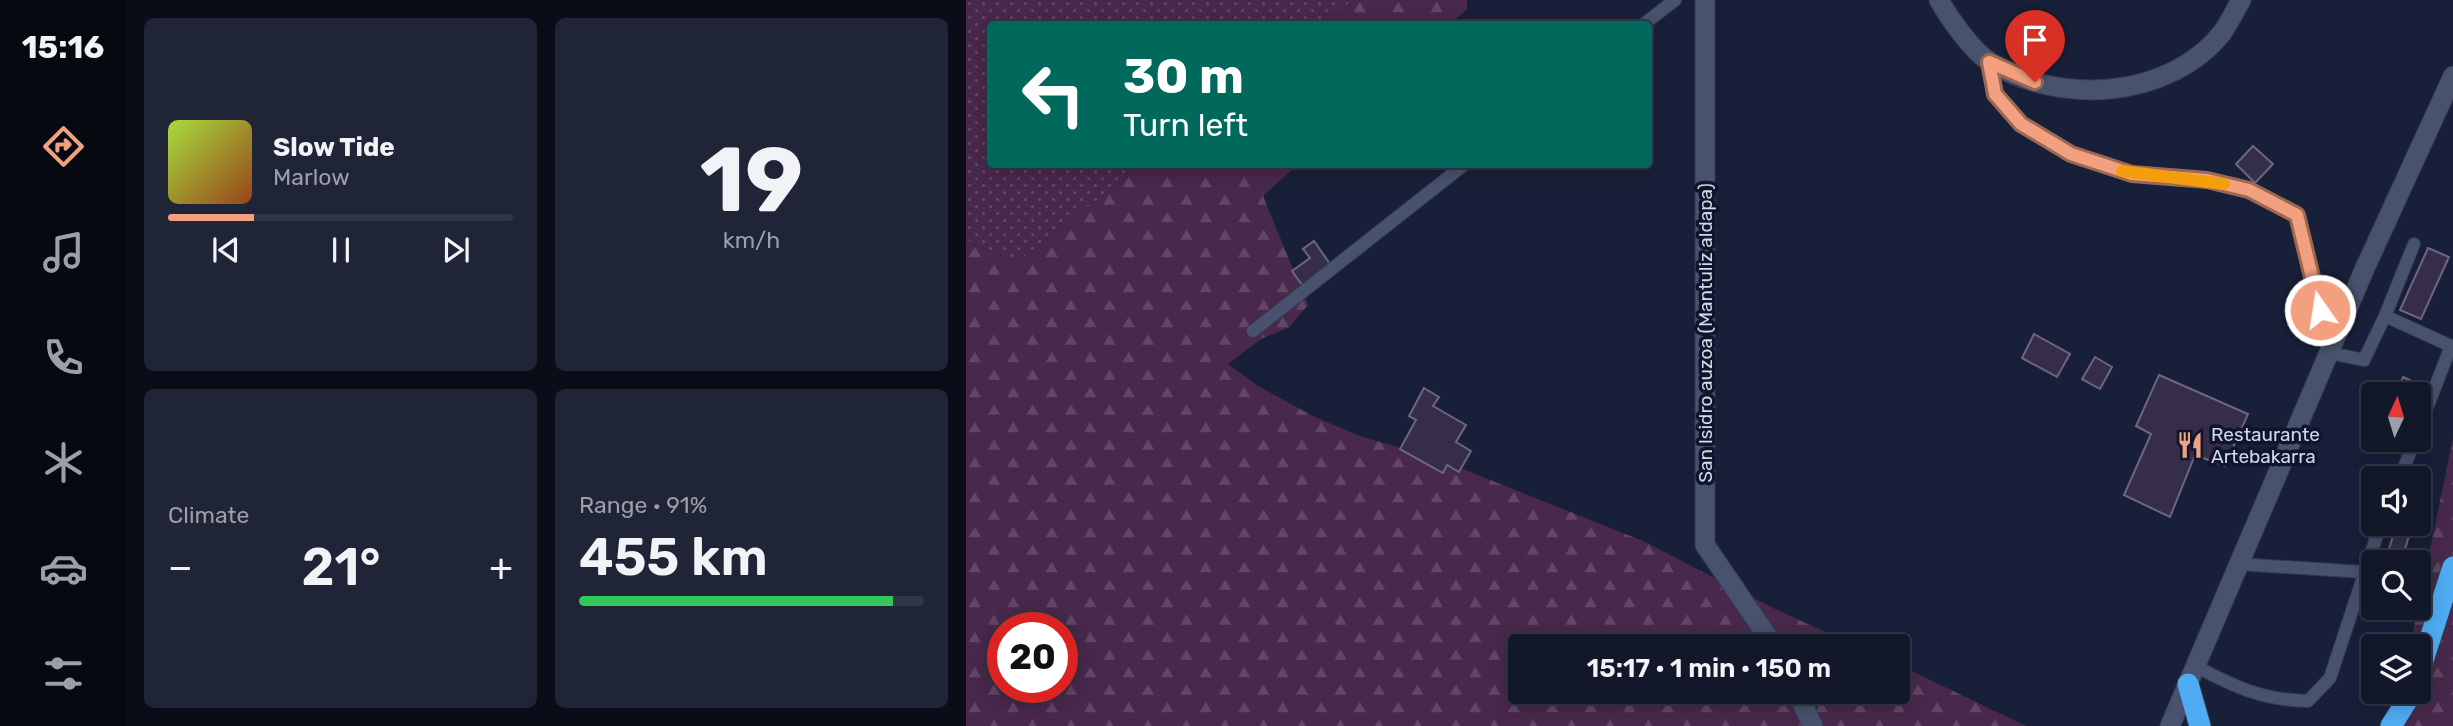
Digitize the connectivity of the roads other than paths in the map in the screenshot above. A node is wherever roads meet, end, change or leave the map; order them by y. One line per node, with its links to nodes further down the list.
1 (1675, 0): 5 (lane)
2 (1705, 0): 19 (street, San Isidro auzoa (Mantuliz aldapa))
3 (1939, 0): 6 (street)
4 (2241, 0): 6 (street)
5 (1648, 21)
6 (1989, 62): 11 (lane)
7 (2453, 76): 11 (street)
8 (1460, 168): 12 (lane)
9 (2414, 244): 10 (lane)
10 (2385, 316): 13 (lane); 14 (lane)
11 (2341, 326): 13 (street)
12 (1253, 331)
13 (2330, 352): 15 (street)
14 (2431, 398)
15 (2238, 565): 17 (lane); 21 (street)
16 (2453, 567): 20 (highway)
17 (2361, 572)
18 (2361, 581): 21 (lane)
19 (1766, 634)
20 (2431, 636)
21 (2192, 675): 25 (street); 26 (highway)
22 (1802, 704): 24 (street)
23 (2405, 704): 27 (highway)
24 (1813, 726)
25 (2170, 726)
26 (2200, 726)
27 (2391, 726)

